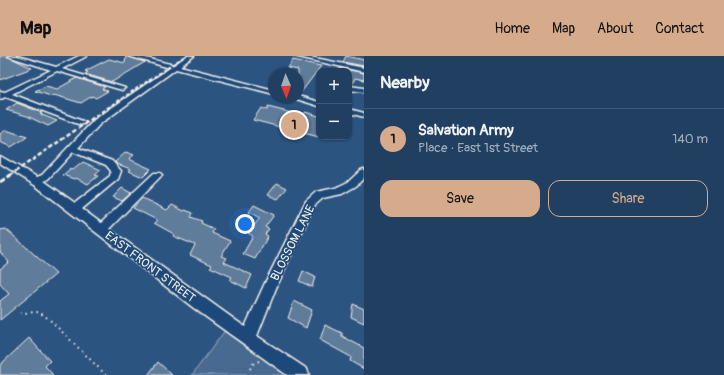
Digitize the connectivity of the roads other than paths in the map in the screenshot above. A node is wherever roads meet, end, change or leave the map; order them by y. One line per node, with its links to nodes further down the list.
1 (11, 56): 8 (street)
2 (84, 56): 8 (street)
3 (131, 56): 7 (street)
4 (191, 56): 7 (street)
5 (297, 56): 6 (street)
6 (322, 58): 9 (street)
7 (176, 67): 12 (street); 20 (street)
8 (59, 69): 10 (street); 14 (street)
9 (364, 70)
10 (122, 88)
11 (352, 88): 13 (street)
12 (268, 90)
13 (364, 90)
14 (2, 94): 19 (street)
15 (304, 100): 16 (street)
16 (316, 103)
17 (352, 112): 18 (street)
18 (364, 115)
19 (81, 122)
20 (73, 149): 24 (street); 25 (street)
21 (0, 159): 24 (street, EAST FRONT STREET)
22 (364, 172): 27 (street, BLOSSOM LANE)
23 (157, 176): 26 (street)
24 (38, 180): 25 (street, EAST FRONT STREET)
25 (75, 209): 26 (street, EAST FRONT STREET)
26 (101, 230): 27 (street, EAST FRONT STREET)
27 (248, 339): 28 (street, EAST FRONT STREET)
28 (301, 375)

